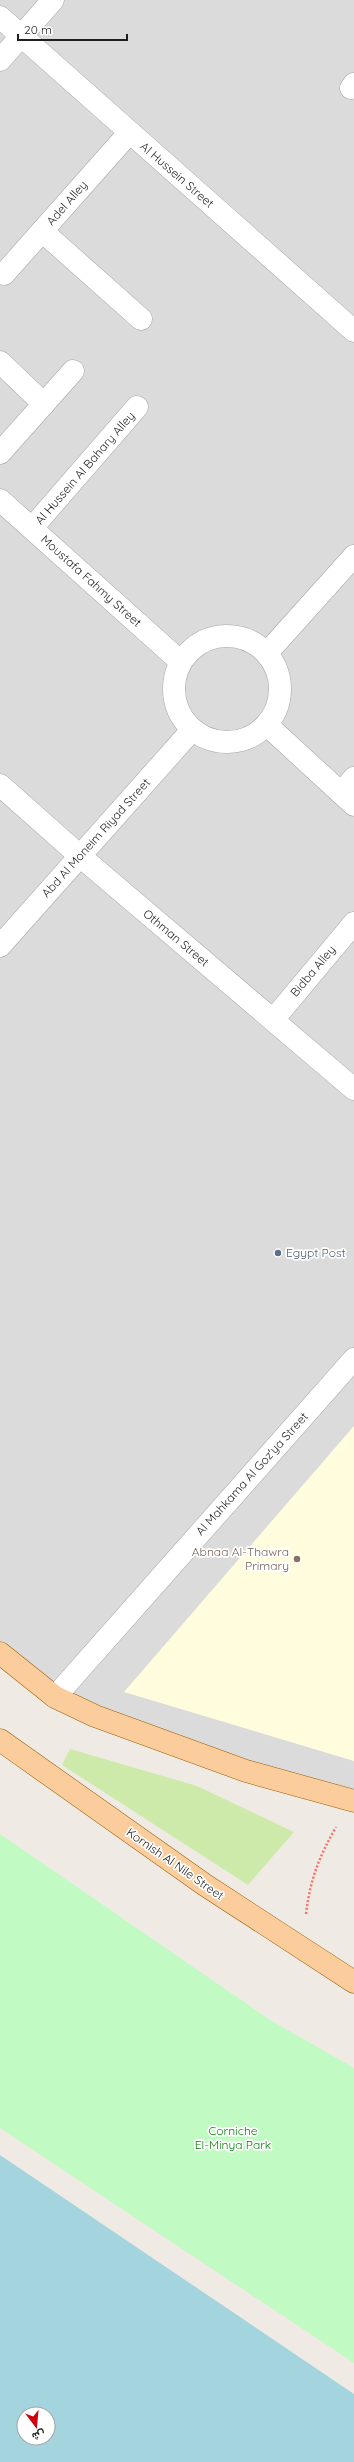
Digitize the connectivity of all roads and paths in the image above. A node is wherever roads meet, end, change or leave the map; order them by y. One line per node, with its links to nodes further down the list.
1 (53, 0): 3 (street)
2 (0, 17): 3 (street, Al Hussein Street)
3 (21, 36): 4 (street); 5 (street, Al Hussein Street)
4 (0, 60)
5 (129, 133): 6 (street, Adel Alley); 9 (street, Al Hussein Street)
6 (42, 231): 7 (street, Adel Alley); 8 (street)
7 (4, 274)
8 (141, 319)
9 (354, 331)
10 (0, 362): 12 (street)
11 (72, 371): 12 (street)
12 (44, 404): 14 (street)
13 (137, 407): 16 (street, Al Hussein Al Bahary Alley)
14 (0, 453)
15 (0, 500): 16 (street, Moustafa Fahmy Street)
16 (32, 528): 19 (street, Moustafa Fahmy Street)
17 (354, 556): 18 (street)
18 (267, 653): 19 (street); 20 (street)
19 (181, 662): 21 (street)
20 (267, 724): 21 (street); 23 (street)
21 (192, 730): 24 (street, Abd Al Moneim Riyad Street)
22 (0, 785): 24 (street, Othman Street)
23 (350, 792)
24 (80, 856): 26 (street, Abd Al Moneim Riyad Street); 27 (street, Othman Street)
25 (354, 923): 27 (street, Bidba Alley)
26 (0, 946)
27 (273, 1020): 28 (street, Othman Street)
28 (354, 1088)
29 (354, 1359): 31 (street, Al Mahkama Al Goz'ya Street)
30 (0, 1653): 31 (main road)
31 (55, 1697): 33 (main road)
32 (0, 1740): 35 (main road, Kornish Al Nile Street)
33 (354, 1801)
34 (340, 1822): 35 (path)
35 (309, 1954): 36 (main road, Kornish Al Nile Street)
36 (354, 1982)

